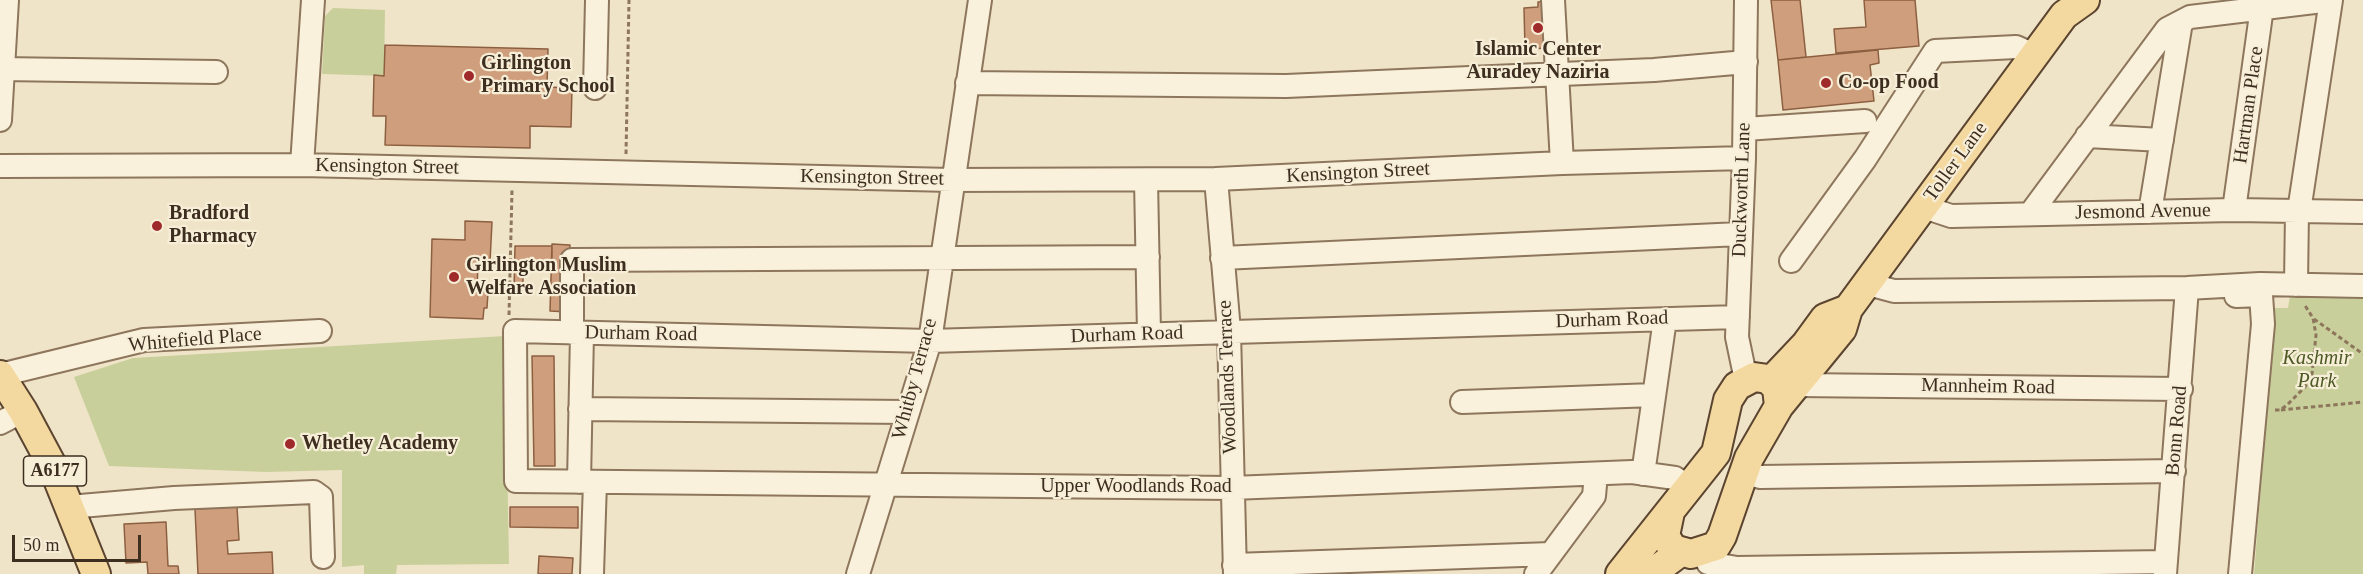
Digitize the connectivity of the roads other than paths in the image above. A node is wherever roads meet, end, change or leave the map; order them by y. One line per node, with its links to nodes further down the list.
1 (7, 0): 13 (street)
2 (313, 0): 25 (street)
3 (597, 0): 17 (street)
4 (980, 0): 16 (street, Whitby Terrace)
5 (1553, 0): 15 (street)
6 (1746, 0): 12 (street, Duckworth Lane)
7 (2331, 0): 8 (street); 32 (street)
8 (2263, 4): 10 (street); 31 (street, Hartman Place)
9 (2072, 5): 11 (main road, Toller Lane)
10 (2181, 22): 21 (street); 22 (street)
11 (2034, 56): 30 (main road, Toller Lane); 40 (street)
12 (1746, 63): 15 (street); 20 (street, Duckworth Lane)
13 (1, 69): 14 (street); 18 (street)
14 (216, 72)
15 (1556, 73): 16 (street); 24 (street)
16 (967, 83): 27 (street, Whitby Terrace)
17 (595, 88)
18 (0, 120)
19 (1865, 121): 20 (street)
20 (1745, 129): 23 (street, Duckworth Lane)
21 (2088, 136): 22 (street); 35 (street)
22 (2162, 140): 33 (street)
23 (1744, 158): 24 (street, Kensington Street); 36 (street, Duckworth Lane)
24 (1562, 163): 29 (street, Kensington Street)
25 (303, 165): 26 (street, Kensington Street); 27 (street, Kensington Street)
26 (0, 166)
27 (952, 180): 28 (street, Kensington Street); 38 (street, Whitby Terrace)
28 (1146, 180): 29 (street, Kensington Street); 37 (street)
29 (1216, 180): 39 (street, Woodlands Terrace)
30 (1924, 207): 35 (street, Jesmond Avenue); 41 (main road, Toller Lane)
31 (2234, 210): 32 (street, Jesmond Avenue); 33 (street, Jesmond Avenue)
32 (2298, 211): 34 (street, Jesmond Avenue); 42 (street)
33 (2150, 212): 35 (street, Jesmond Avenue)
34 (2363, 212)
35 (2030, 214)
36 (1740, 234): 39 (street); 45 (street, Duckworth Lane)
37 (1148, 257): 38 (street); 50 (street)
38 (942, 258): 49 (street); 51 (street, Whitby Terrace)
39 (1222, 258): 48 (street, Woodlands Terrace)
40 (1791, 261)
41 (1868, 284): 44 (street); 53 (main road, Toller Lane)
42 (2295, 285): 43 (street); 44 (street)
43 (2363, 286)
44 (2187, 293): 54 (street, Bonn Road); 82 (street)
45 (1738, 317): 46 (street, Durham Road); 53 (street, Duckworth Lane)
46 (1665, 319): 48 (street, Durham Road); 55 (street)
47 (320, 331): 52 (street, Whitefield Place)
48 (1229, 331): 50 (street, Durham Road); 68 (street, Woodlands Terrace)
49 (577, 333): 51 (street, Durham Road); 57 (street); 64 (street, Durham Road)
50 (1149, 334): 51 (street, Durham Road)
51 (930, 341): 58 (street, Whitby Terrace)
52 (0, 375): 59 (main road, A6177)
53 (1773, 388): 54 (street, Mannheim Road); 61 (main road, Toller Lane); 67 (main road, Toller Lane)
54 (2181, 389): 60 (street, Bonn Road)
55 (1654, 395): 56 (street); 63 (street)
56 (1462, 402)
57 (580, 409): 58 (street); 65 (street)
58 (908, 412): 66 (street, Whitby Terrace)
59 (12, 417): 69 (main road, A6177)
60 (2174, 471): 61 (street); 74 (street, Bonn Road)
61 (1743, 472): 73 (main road, Toller Lane)
62 (1596, 474): 63 (street, Upper Woodlands Road); 68 (street, Upper Woodlands Road); 71 (street)
63 (1643, 474): 67 (street, Upper Woodlands Road)
64 (516, 481): 65 (street, Upper Woodlands Road)
65 (587, 482): 66 (street, Upper Woodlands Road); 77 (street)
66 (885, 485): 68 (street, Upper Woodlands Road); 78 (street, Whitby Terrace)
67 (1689, 487): 70 (main road, Toller Lane)
68 (1232, 488): 75 (street, Woodlands Terrace)
69 (69, 507): 72 (street); 76 (main road, A6177)
70 (1670, 512): 73 (main road); 80 (main road, Toller Lane)
71 (1551, 554): 75 (street); 79 (street)
72 (323, 556)
73 (1701, 560): 74 (street); 81 (main road, Toller Lane)
74 (2166, 568)
75 (1234, 569)
76 (96, 574)
77 (592, 574)
78 (858, 574)
79 (1536, 574)
80 (1620, 574)
81 (1651, 574)
82 (2240, 574)

